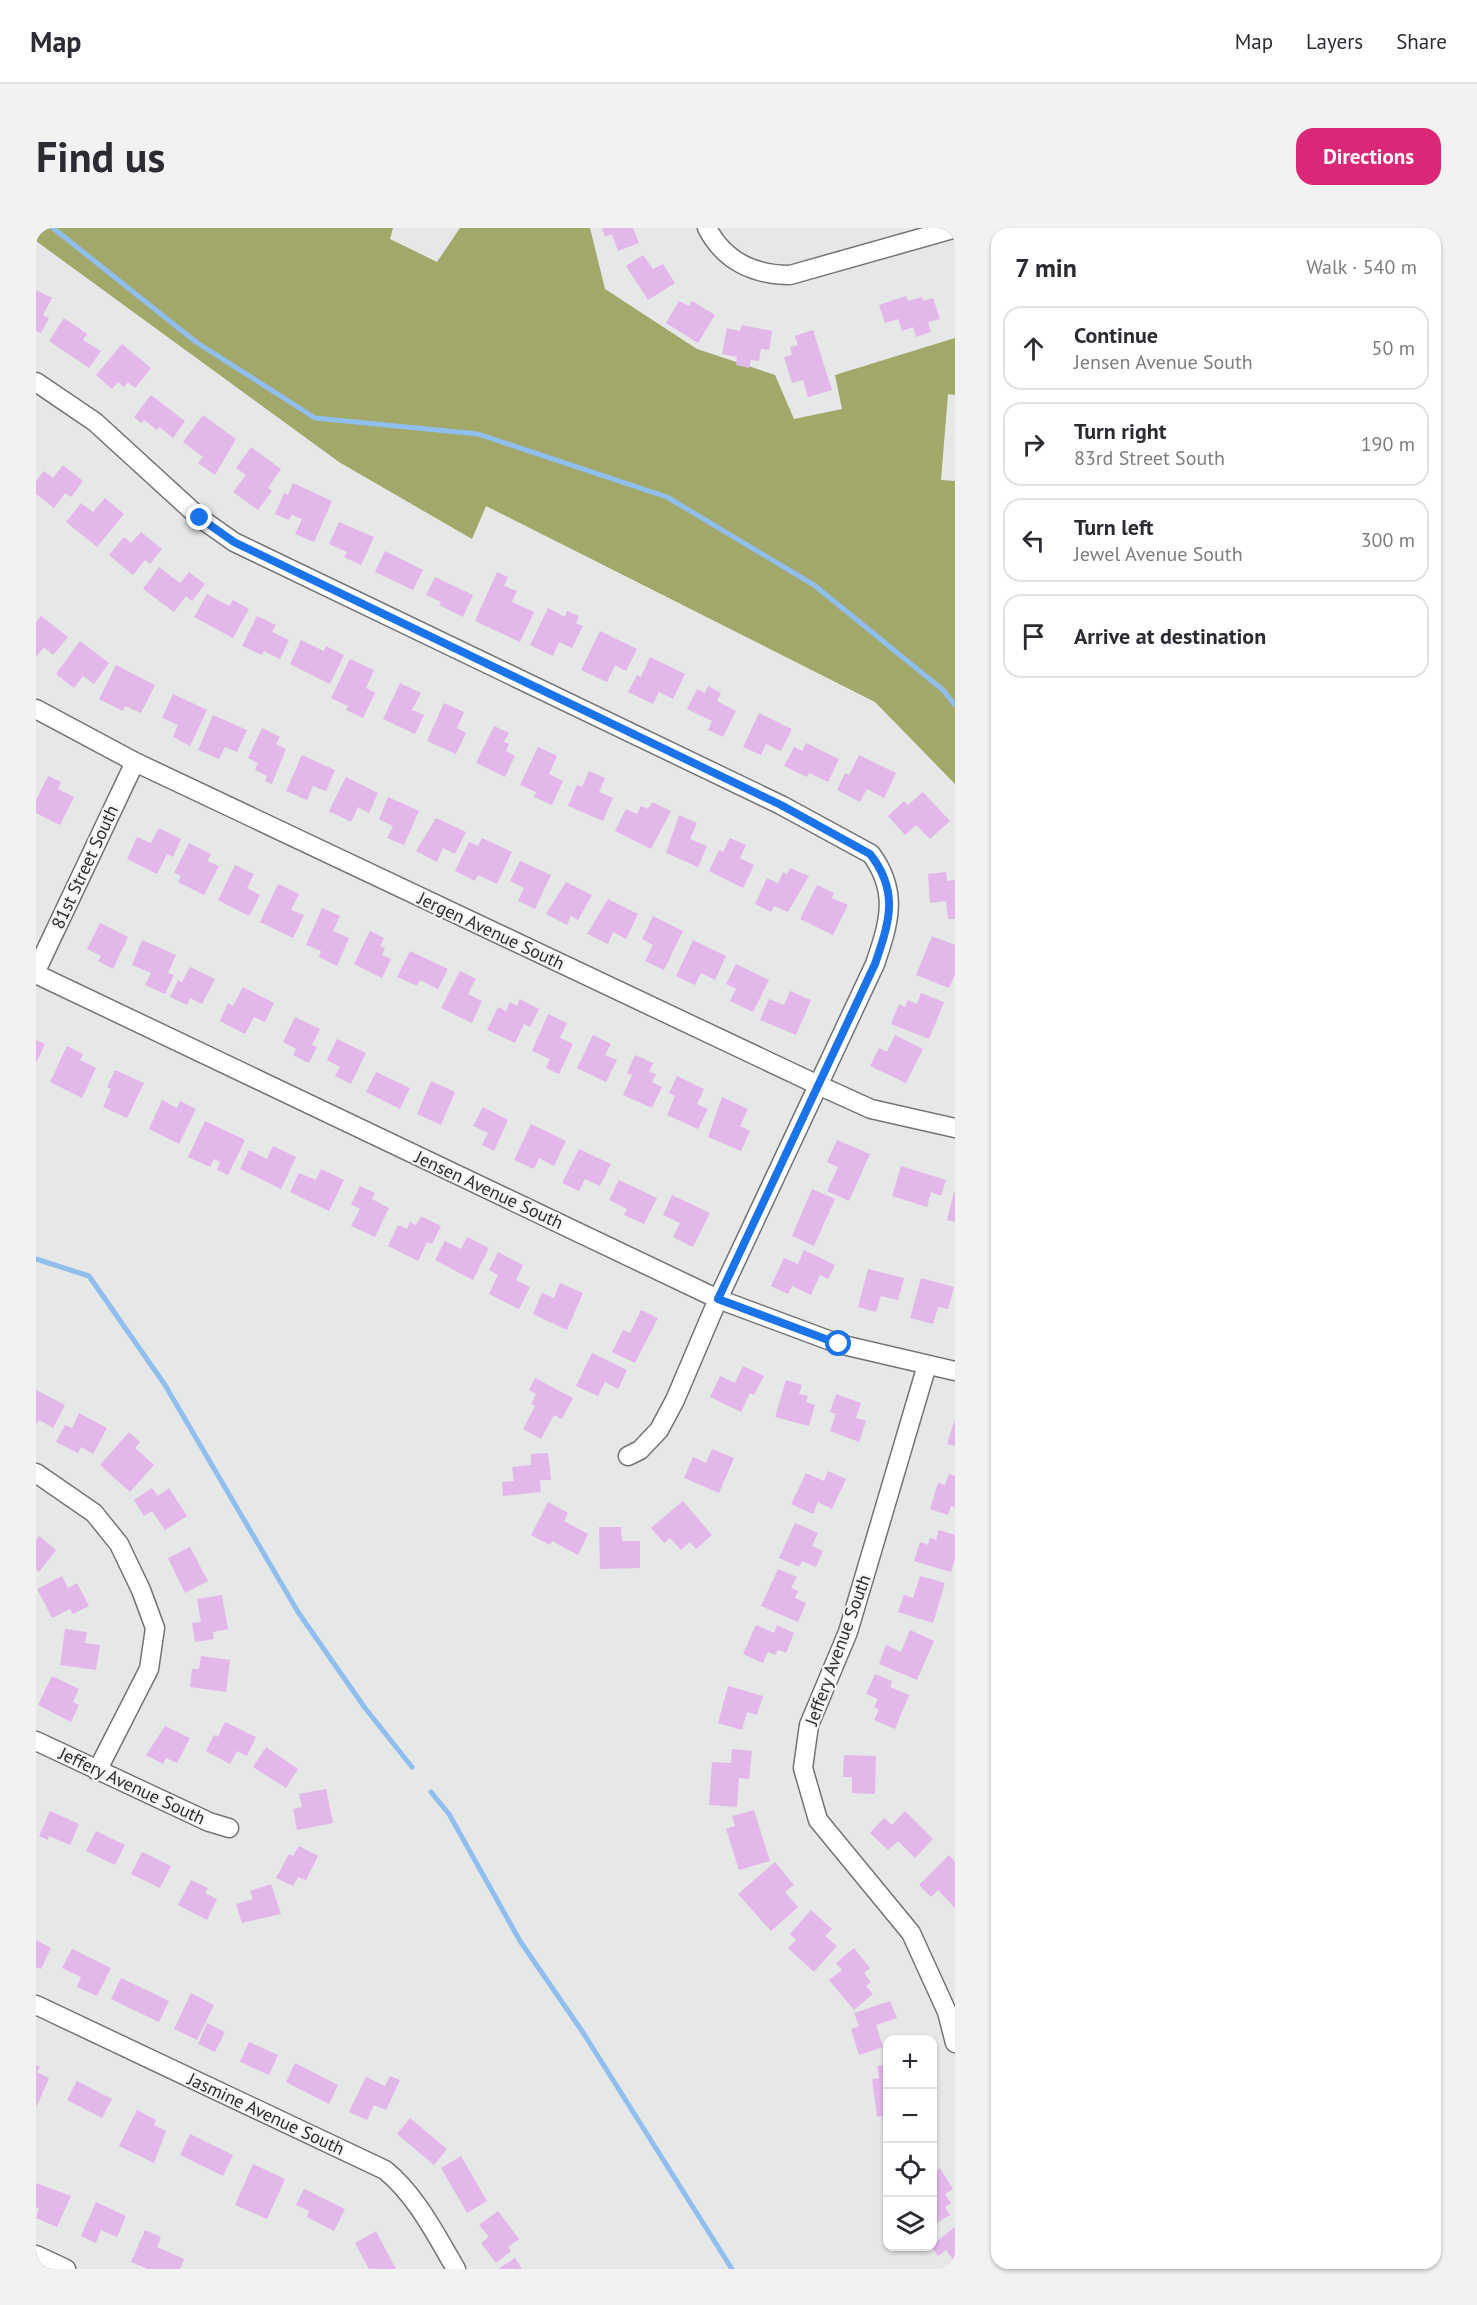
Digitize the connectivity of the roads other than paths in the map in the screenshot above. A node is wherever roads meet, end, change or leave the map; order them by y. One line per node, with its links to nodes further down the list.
1 (707, 228): 2 (street)
2 (953, 228): 3 (street)
3 (955, 236)
4 (36, 382): 8 (street)
5 (36, 709): 6 (street, Jergen Avenue South)
6 (135, 762): 7 (street, 81st Street South); 8 (street, Jergen Avenue South)
7 (36, 973): 10 (street, Jensen Avenue South)
8 (818, 1085): 9 (street, Jergen Avenue South); 10 (street)
9 (955, 1128)
10 (718, 1299): 11 (street, Jensen Avenue South); 13 (street)
11 (927, 1365): 12 (street, Jensen Avenue South); 19 (street, Jeffery Avenue South)
12 (955, 1371)
13 (628, 1456)
14 (36, 1473): 16 (street)
15 (36, 1741): 16 (street, Jeffery Avenue South)
16 (97, 1771): 17 (street, Jeffery Avenue South)
17 (230, 1828)
18 (36, 2005): 22 (street, Jasmine Avenue South)
19 (955, 2043)
20 (36, 2255): 21 (street)
21 (66, 2269)
22 (456, 2269)

